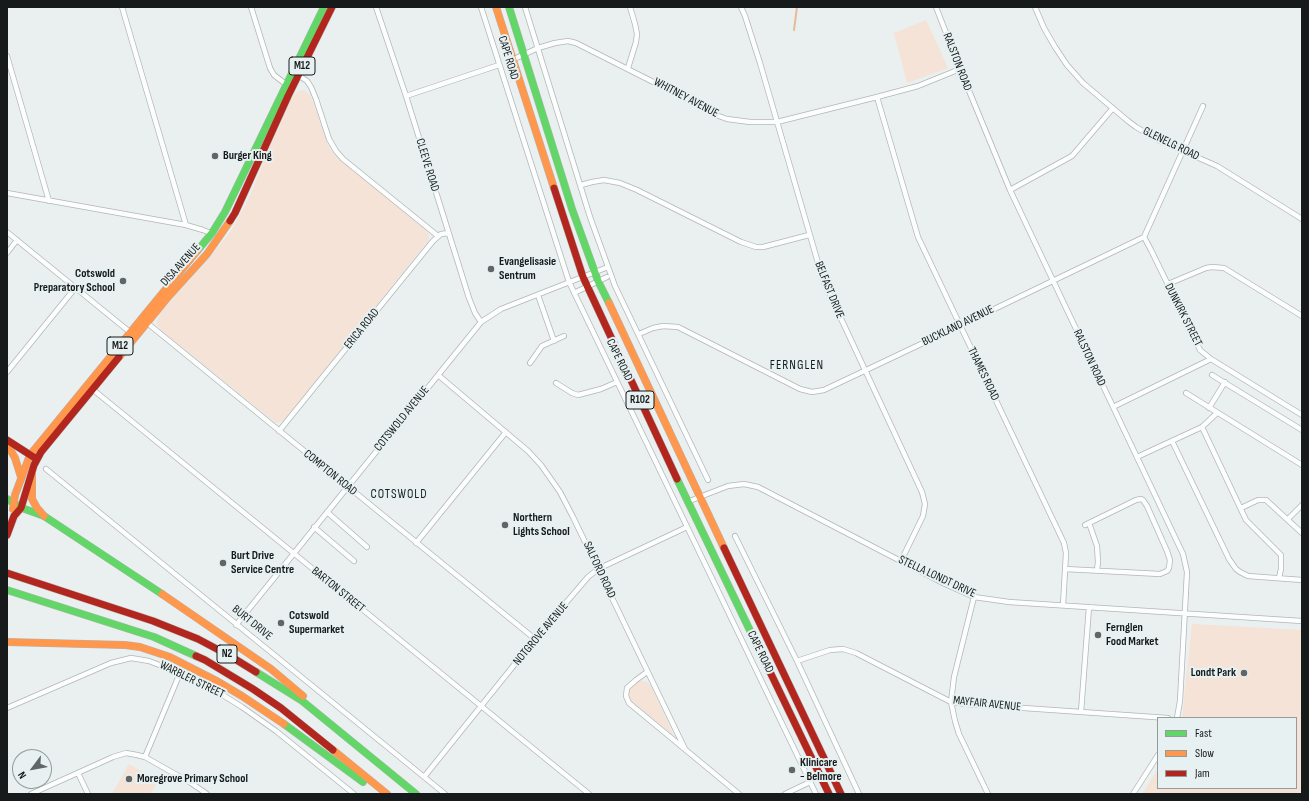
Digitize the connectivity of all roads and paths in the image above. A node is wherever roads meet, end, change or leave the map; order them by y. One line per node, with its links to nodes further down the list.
1 (122, 7): 34 (street)
2 (251, 7): 22 (street)
3 (324, 7): 21 (main road, DISA AVENUE / M12)
4 (332, 7): 21 (main road, DISA AVENUE / M12)
5 (376, 7): 23 (street, CLEEVE ROAD)
6 (481, 7): 18 (street, CAPE ROAD)
7 (496, 7): 17 (main road, CAPE ROAD / R102)
8 (509, 7): 15 (main road, CAPE ROAD / R102)
9 (525, 7): 14 (street)
10 (630, 7): 19 (street)
11 (741, 7): 27 (street, BELFAST DRIVE)
12 (936, 7): 20 (street, RALSTON ROAD)
13 (1035, 7): 26 (street, GLENELG ROAD)
14 (538, 48): 15 (street, WHITNEY AVENUE); 19 (street, WHITNEY AVENUE); 29 (street)
15 (524, 54): 17 (street, WHITNEY AVENUE); 45 (main road, CAPE ROAD / R102)
16 (7, 56): 32 (street)
17 (512, 60): 46 (main road, CAPE ROAD / R102)
18 (499, 65): 23 (street); 50 (street, CAPE ROAD)
19 (628, 68): 27 (street, WHITNEY AVENUE)
20 (960, 70): 24 (street, WHITNEY AVENUE); 30 (street, RALSTON ROAD)
21 (295, 73): 22 (main road, DISA AVENUE / M12); 39 (street)
22 (289, 86): 36 (main road, DISA AVENUE / M12); 41 (main road, DISA AVENUE / M12)
23 (406, 96): 37 (street, CLEEVE ROAD)
24 (877, 97): 27 (street, WHITNEY AVENUE); 59 (street, THAMES ROAD)
25 (1203, 106): 28 (street)
26 (1113, 108): 28 (street, GLENELG ROAD); 30 (street)
27 (776, 122): 38 (street, BELFAST DRIVE)
28 (1183, 151): 33 (street, GLENELG ROAD); 40 (street)
29 (581, 186): 38 (street); 44 (street)
30 (1010, 190): 48 (street, RALSTON ROAD)
31 (7, 193): 32 (street)
32 (49, 201): 34 (street)
33 (1302, 218)
34 (186, 225): 36 (street)
35 (7, 232): 42 (street)
36 (212, 233): 41 (street); 57 (main road, DISA AVENUE / M12)
37 (449, 233): 39 (street); 58 (street, CLEEVE ROAD)
38 (809, 235): 66 (street, BELFAST DRIVE)
39 (438, 236): 81 (street, ERICA ROAD)
40 (1144, 237): 48 (street, BUCKLAND AVENUE); 51 (street, DUNKIRK STREET)
41 (219, 238): 57 (main road, DISA AVENUE / M12)
42 (17, 240): 43 (street); 53 (street)
43 (7, 253)
44 (608, 267): 45 (street, COTSWOLD AVENUE); 61 (street)
45 (594, 272): 46 (street, COTSWOLD AVENUE); 49 (main road, CAPE ROAD / R102)
46 (583, 277): 50 (street, COTSWOLD AVENUE); 52 (main road, CAPE ROAD / R102)
47 (607, 277): 49 (street)
48 (1052, 280): 59 (street, BUCKLAND AVENUE); 75 (street, RALSTON ROAD)
49 (598, 281): 52 (street); 94 (main road, CAPE ROAD / R102)
50 (569, 282): 54 (street, CAPE ROAD); 55 (street, COTSWOLD AVENUE)
51 (1168, 284): 56 (street); 64 (street, DUNKIRK STREET)
52 (588, 286): 54 (street); 96 (main road, CAPE ROAD / R102)
53 (76, 287): 60 (street); 67 (street)
54 (574, 293): 70 (street, CAPE ROAD)
55 (538, 295): 58 (street, COTSWOLD AVENUE); 63 (street)
56 (1302, 316)
57 (144, 321): 60 (main road, DISA AVENUE / M12); 81 (street, COMPTON ROAD)
58 (482, 322): 68 (street, COTSWOLD AVENUE)
59 (960, 326): 66 (street, BUCKLAND AVENUE); 115 (street, THAMES ROAD)
60 (133, 334): 73 (main road, DISA AVENUE / M12)
61 (639, 334): 66 (street, BUCKLAND AVENUE); 92 (street)
62 (564, 336): 63 (street)
63 (554, 341): 65 (street)
64 (1211, 359): 75 (street); 78 (street, DUNKIRK STREET)
65 (530, 363)
66 (865, 371): 113 (street, BELFAST DRIVE)
67 (7, 372)
68 (438, 375): 82 (street, SALFORD ROAD); 93 (street, COTSWOLD AVENUE)
69 (1212, 375): 71 (street)
70 (617, 382): 72 (street); 105 (street, CAPE ROAD)
71 (1225, 382): 76 (street); 80 (street)
72 (556, 383)
73 (90, 388): 86 (main road, DISA AVENUE / M12); 111 (street, BARTON STREET)
74 (1186, 393): 76 (street)
75 (1113, 408): 87 (street, RALSTON ROAD)
76 (1208, 408): 77 (street)
77 (1216, 413): 79 (street); 88 (street)
78 (1302, 415)
79 (1202, 427): 84 (street); 99 (street)
80 (1302, 430)
81 (279, 432): 93 (street, COMPTON ROAD)
82 (506, 432): 109 (street); 114 (street, SALFORD ROAD)
83 (7, 440): 86 (main road)
84 (1172, 441): 87 (street); 118 (street)
85 (7, 444): 91 (main road)
86 (33, 457): 90 (main road, DISA AVENUE / M12); 91 (main road, DISA AVENUE / M12)
87 (1137, 457): 124 (street, RALSTON ROAD)
88 (1302, 465)
89 (46, 469): 126 (street, BURT DRIVE)
90 (32, 473): 98 (main road, DISA AVENUE / M12); 102 (main road)
91 (21, 478): 95 (main road, DISA AVENUE / M12)
92 (708, 480)
93 (348, 487): 100 (street, COTSWOLD AVENUE); 109 (street, COMPTON ROAD)
94 (700, 497): 96 (street, STELLA LONDT DRIVE); 113 (street, STELLA LONDT DRIVE); 142 (main road, CAPE ROAD / R102)
95 (10, 501): 98 (main road); 101 (main road, DISA AVENUE / M12)
96 (687, 502): 145 (main road, CAPE ROAD / R102)
97 (1302, 505): 103 (street)
98 (21, 508): 101 (main road, DISA AVENUE / M12); 102 (main road)
99 (1240, 508): 103 (street); 118 (street)
100 (327, 512): 104 (street, COTSWOLD AVENUE); 110 (street)
101 (14, 516): 107 (main road, DISA AVENUE / M12)
102 (44, 516): 135 (main road)
103 (1288, 519): 106 (street)
104 (314, 527): 111 (street, COTSWOLD AVENUE); 112 (street)
105 (687, 527): 114 (street, NOTGROVE AVENUE); 146 (street, CAPE ROAD)
106 (1302, 533)
107 (7, 535)
108 (735, 536): 129 (street)
109 (416, 543): 127 (street, COMPTON ROAD)
110 (367, 547)
111 (293, 553): 126 (street, COTSWOLD AVENUE); 133 (street, BARTON STREET)
112 (354, 561)
113 (901, 561): 121 (street, STELLA LONDT DRIVE)
114 (598, 569): 127 (street, NOTGROVE AVENUE); 130 (street, SALFORD ROAD)
115 (1065, 569): 116 (street); 122 (street, THAMES ROAD)
116 (1097, 570): 116 (street)
117 (7, 573): 135 (main road, N2)
118 (1279, 578): 119 (street)
119 (1302, 580)
120 (7, 590): 152 (main road, N2)
121 (974, 597): 122 (street, STELLA LONDT DRIVE); 132 (street)
122 (1063, 605): 123 (street, STELLA LONDT DRIVE)
123 (1089, 607): 124 (street, STELLA LONDT DRIVE); 136 (street)
124 (1186, 614): 125 (street, STELLA LONDT DRIVE); 138 (street, RALSTON ROAD)
125 (1302, 621)
126 (236, 625): 144 (street, BURT DRIVE)
127 (535, 639): 133 (street, NOTGROVE AVENUE)
128 (7, 642): 151 (main road)
129 (797, 662): 132 (street, MAYFAIR AVENUE); 161 (street)
130 (648, 672): 139 (street, SALFORD ROAD); 139 (street, SALFORD ROAD)
131 (180, 673): 134 (street, WARBLER STREET); 140 (street); 150 (street, WARBLER STREET)
132 (951, 702): 136 (street, MAYFAIR AVENUE); 162 (street)
133 (482, 706): 144 (street, NOTGROVE AVENUE); 155 (street, BARTON STREET)
134 (7, 708)
135 (316, 711): 153 (main road, N2)
136 (1081, 712): 137 (street, MAYFAIR AVENUE)
137 (1157, 717)
138 (1177, 717)
139 (685, 749): 156 (street, SALFORD ROAD)
140 (145, 757): 143 (street); 149 (street)
141 (1157, 757): 163 (street)
142 (831, 772): 145 (main road); 160 (main road, CAPE ROAD / R102)
143 (78, 773): 147 (street); 148 (street)
144 (424, 777): 154 (street, BURT DRIVE)
145 (821, 777): 159 (main road, CAPE ROAD / R102)
146 (810, 782): 157 (street); 158 (street, CAPE ROAD)
147 (31, 794)
148 (88, 794)
149 (207, 794)
150 (354, 794)
151 (380, 794)
152 (387, 794)
153 (416, 794)
154 (445, 794)
155 (589, 794)
156 (739, 794)
157 (785, 794)
158 (816, 794)
159 (828, 794)
160 (841, 794)
161 (858, 794)
162 (988, 794)
163 (1133, 794)

